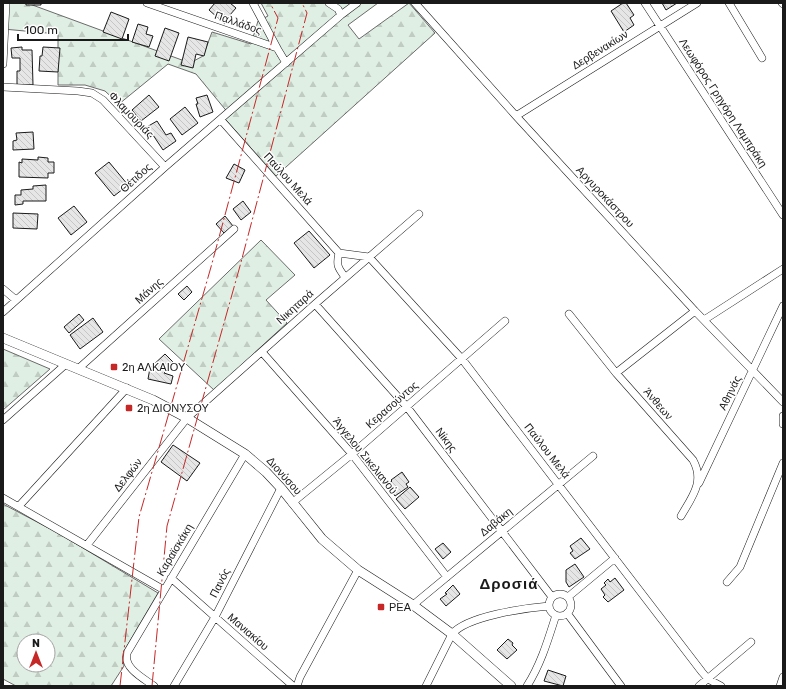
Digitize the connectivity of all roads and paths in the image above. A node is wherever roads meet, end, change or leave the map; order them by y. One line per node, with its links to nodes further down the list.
1 (6, 3): 14 (street)
2 (147, 3): 12 (street, Παλλάδος)
3 (253, 3): 12 (street)
4 (330, 3): 10 (street)
5 (356, 3): 10 (street, Θέτιδος)
6 (415, 3): 18 (street, Αργυροκάστρου)
7 (646, 3): 11 (street, Λεωφόρος Γρηγόρη Λαμπράκη)
8 (696, 3): 11 (street, Δερβενακίων)
9 (729, 3): 13 (street)
10 (341, 15): 15 (street, Θέτιδος)
11 (660, 26): 18 (street, Δερβενακίων); 22 (street, Λεωφόρος Γρηγόρη Λαμπράκη)
12 (277, 48): 15 (street)
13 (762, 58)
14 (3, 61): 16 (street)
15 (286, 63): 19 (street, Θέτιδος)
16 (3, 64)
17 (3, 87): 20 (street, Φλαμουριάς)
18 (516, 116): 32 (street, Αργυροκάστρου)
19 (221, 120): 20 (street, Θέτιδος); 24 (street, Παύλου Μελά)
20 (165, 167): 29 (street, Θέτιδος)
21 (419, 214): 25 (street, Νικηταρά)
22 (783, 214)
23 (234, 229): 41 (street, Μάνης)
24 (338, 253): 25 (street); 27 (street)
25 (369, 257): 27 (street, Νικηταρά); 39 (street, Παύλου Μελά)
26 (783, 269): 35 (street)
27 (345, 277): 30 (street, Νικηταρά)
28 (3, 289): 29 (street)
29 (16, 300): 33 (street, Θέτιδος)
30 (315, 304): 38 (street, Νικηταρά); 46 (street, Νίκης)
31 (783, 306): 42 (street, Αθηνάς)
32 (695, 311): 35 (street, Αργυροκάστρου); 43 (street)
33 (3, 312)
34 (569, 314): 43 (street, Άνθεων)
35 (704, 320): 42 (street, Αργυροκάστρου)
36 (505, 321): 39 (street, Κερασούντος)
37 (3, 338): 40 (main road, Διονύσου)
38 (262, 352): 48 (street, Νικηταρά); 52 (street, Άγγελου Σικελιανού)
39 (462, 359): 46 (street, Κερασούντος); 55 (street, Παύλου Μελά)
40 (66, 364): 41 (main road, Διονύσου); 49 (street)
41 (78, 369): 44 (main road, Διονύσου)
42 (753, 372): 45 (street, Αργυροκάστρου); 57 (street, Αθηνάς)
43 (616, 373): 57 (street, Άνθεων)
44 (126, 388): 48 (main road, Διονύσου); 60 (street)
45 (783, 402)
46 (407, 407): 52 (street, Κερασούντος); 62 (street, Νίκης)
47 (783, 416): 50 (street)
48 (187, 418): 51 (main road, Διονύσου); 63 (street, Δελφών)
49 (3, 420)
50 (783, 424)
51 (245, 454): 56 (main road, Διονύσου); 67 (street, Καραϊσκάκη)
52 (352, 454): 59 (street, Κερασούντος); 66 (street, Άγγελου Σικελιανού)
53 (594, 456): 55 (street, Δαβάκη)
54 (783, 462): 68 (street)
55 (559, 485): 62 (street, Δαβάκη); 64 (street, Παύλου Μελά)
56 (281, 488): 59 (main road, Διονύσου); 76 (street, Πανός)
57 (696, 490): 61 (street, Άνθεων)
58 (3, 498): 60 (street)
59 (292, 503): 65 (main road, Διονύσου)
60 (19, 506): 63 (street)
61 (681, 516)
62 (502, 531): 66 (street, Δαβάκη); 70 (street, Νίκης)
63 (86, 545): 69 (street)
64 (615, 558): 71 (street); 80 (street, Παύλου Μελά)
65 (358, 570): 72 (main road, Διονύσου); 84 (street)
66 (447, 577): 72 (street, Δαβάκη)
67 (171, 578): 69 (street, Καραϊσκάκη); 76 (street, Μανιακίου)
68 (727, 582)
69 (164, 590): 81 (street, Καραϊσκάκη)
70 (552, 597): 71 (street); 73 (street)
71 (568, 597): 74 (street)
72 (413, 605): 77 (main road, Διονύσου)
73 (549, 606): 75 (street); 77 (street)
74 (567, 613): 75 (street); 88 (street)
75 (556, 615): 87 (street)
76 (215, 617): 82 (street, Πανός); 83 (street, Μανιακίου)
77 (452, 634): 85 (street); 86 (main road, Διονύσου)
78 (751, 642): 80 (street)
79 (783, 677): 91 (street)
80 (708, 679): 89 (street); 90 (street, Παύλου Μελά)
81 (154, 686)
82 (174, 686)
83 (293, 686)
84 (297, 686)
85 (426, 686)
86 (511, 686)
87 (527, 686)
88 (621, 686)
89 (699, 686)
90 (721, 686)
91 (780, 686)

